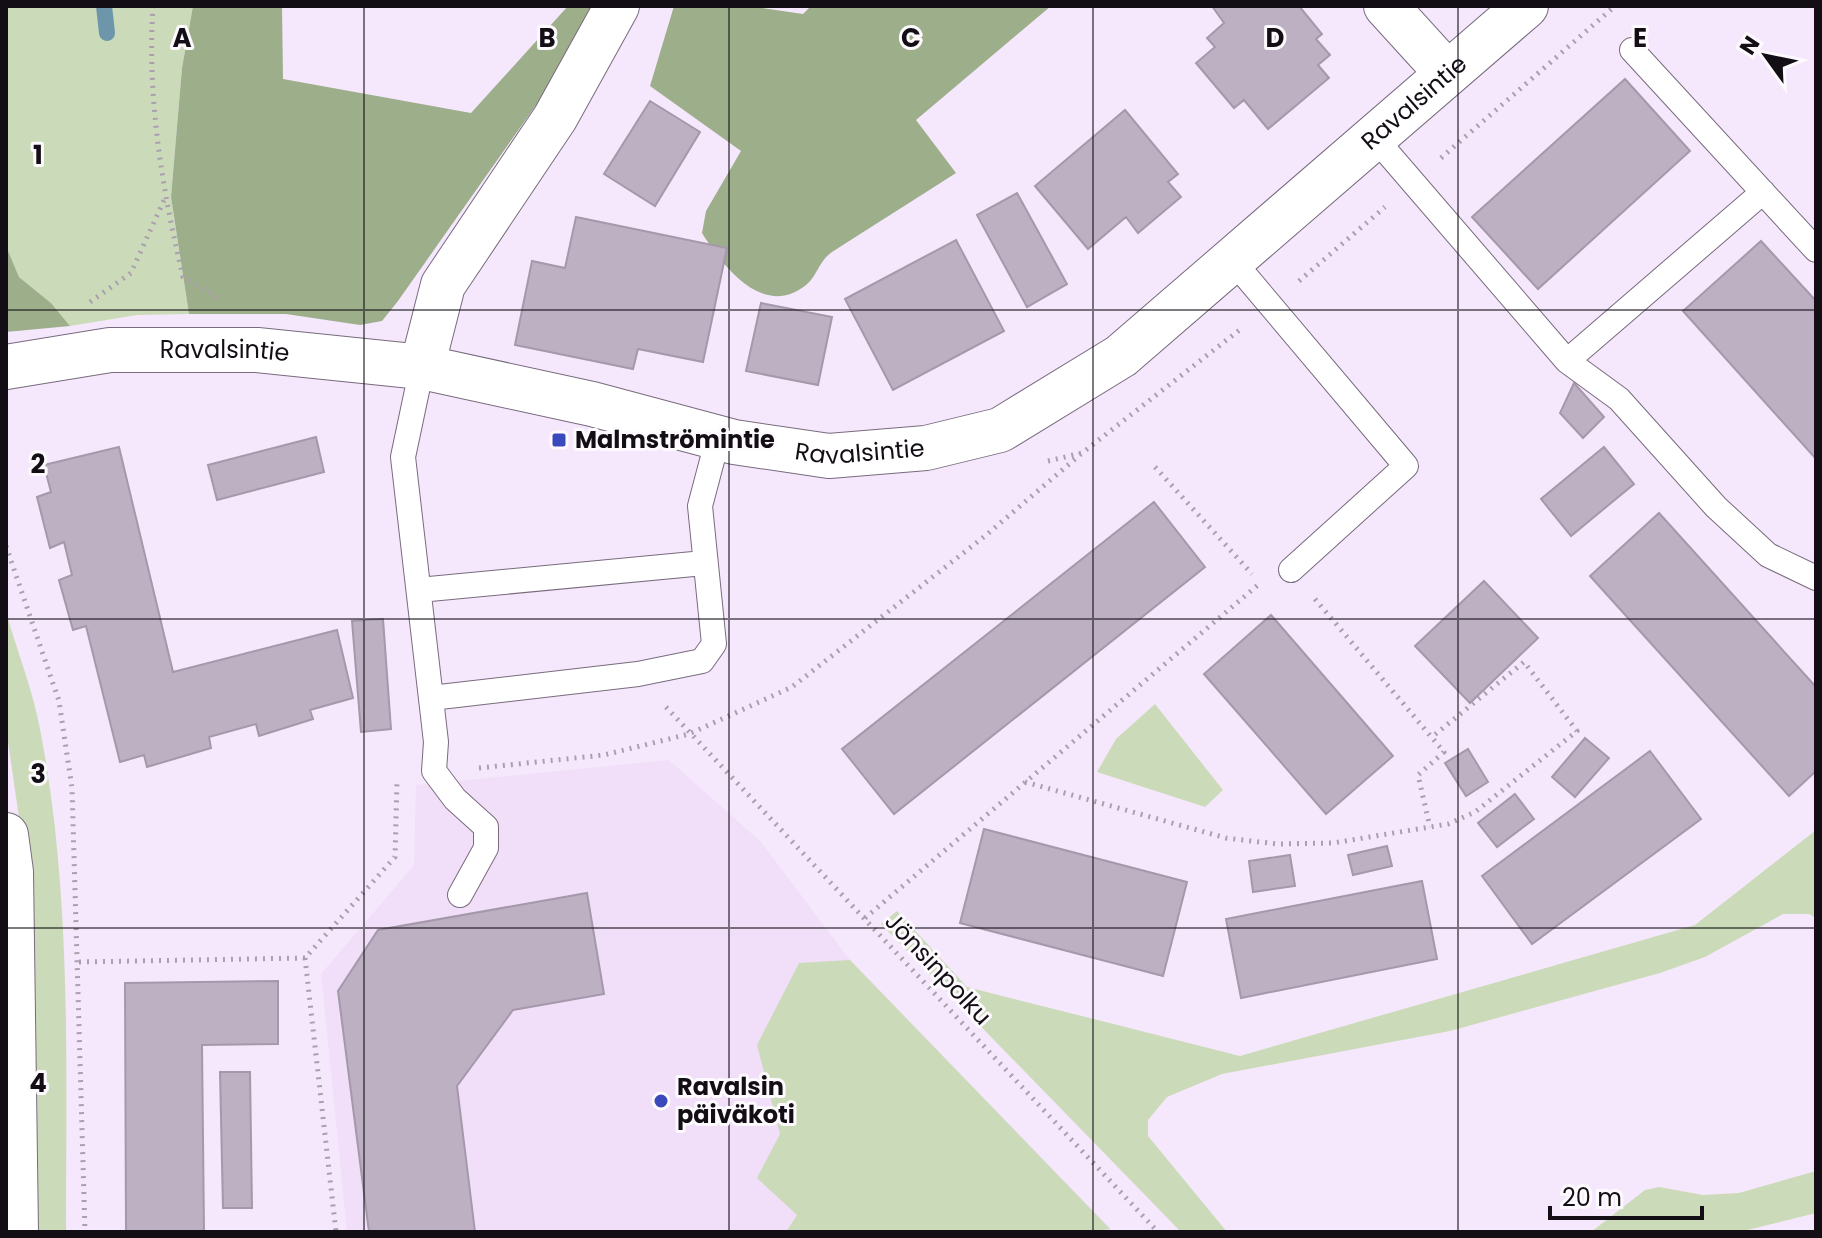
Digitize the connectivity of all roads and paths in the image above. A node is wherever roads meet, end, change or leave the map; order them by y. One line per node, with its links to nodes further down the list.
1 (153, 6): 11 (path)
2 (617, 6): 19 (street)
3 (1386, 6): 7 (street)
4 (1526, 6): 7 (street, Ravalsintie)
5 (1615, 6): 9 (path)
6 (1632, 50): 10 (lane)
7 (1447, 73): 8 (street, Ravalsintie)
8 (1374, 137): 9 (lane); 13 (street, Ravalsintie)
9 (1414, 182): 15 (path); 17 (lane)
10 (1763, 192): 12 (lane); 17 (lane)
11 (165, 199): 14 (path); 16 (path)
12 (1816, 250)
13 (1233, 261): 15 (lane); 20 (street, Ravalsintie)
14 (227, 303)
15 (1270, 306): 21 (path); 26 (lane)
16 (79, 309)
17 (1567, 361): 27 (lane)
18 (6, 367): 19 (street, Ravalsintie)
19 (422, 367): 20 (street, Ravalsintie); 29 (lane)
20 (718, 438): 25 (lane)
21 (1082, 453): 22 (path); 31 (path)
22 (1036, 464)
23 (1155, 467): 28 (path)
24 (6, 546): 40 (path)
25 (704, 563): 29 (lane); 30 (lane)
26 (1291, 570): 28 (path); 32 (path)
27 (1816, 578)
28 (1260, 584): 34 (path)
29 (419, 590): 30 (lane)
30 (431, 698): 33 (lane)
31 (689, 734): 33 (path); 38 (path, Jönsinpolku)
32 (1432, 737): 35 (path); 35 (path)
33 (434, 771): 37 (lane); 39 (path)
34 (1025, 782): 35 (path); 38 (path)
35 (1430, 827)
36 (6, 835): 41 (street)
37 (460, 895)
38 (865, 918): 44 (path, Jönsinpolku)
39 (305, 958): 40 (path); 43 (path)
40 (79, 962): 42 (path)
41 (16, 1232)
42 (85, 1232)
43 (336, 1232)
44 (1158, 1232)

